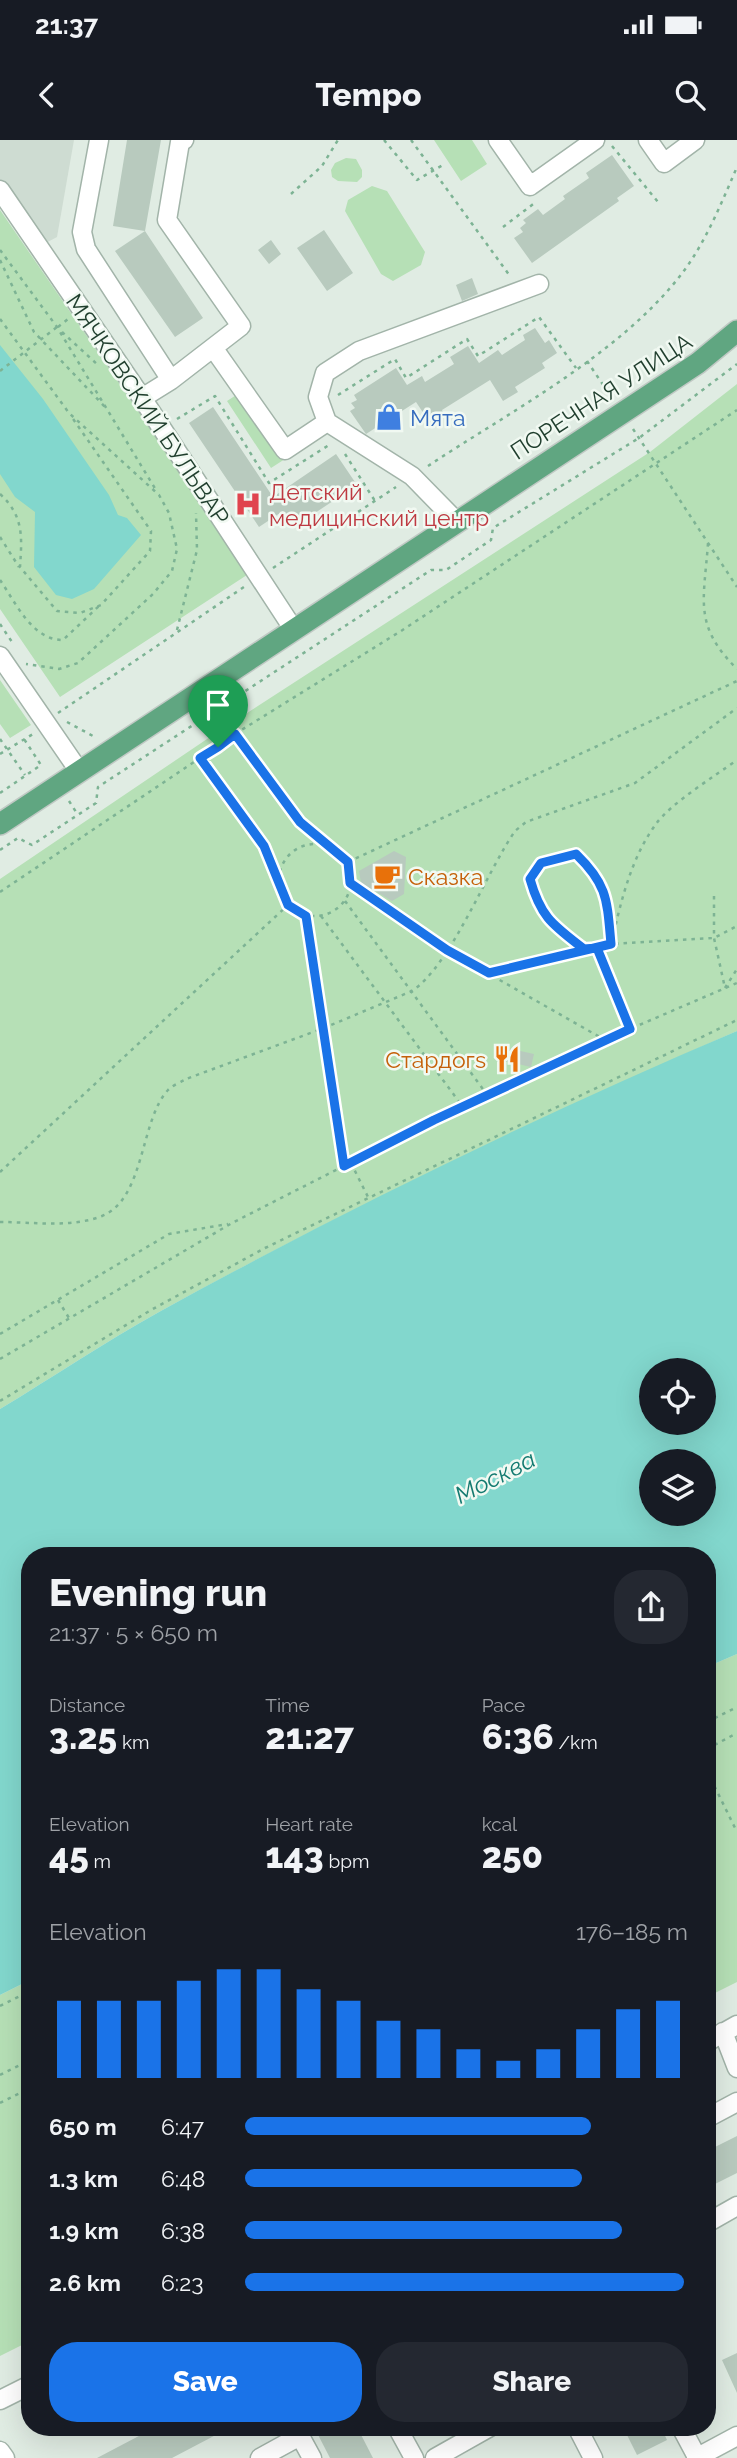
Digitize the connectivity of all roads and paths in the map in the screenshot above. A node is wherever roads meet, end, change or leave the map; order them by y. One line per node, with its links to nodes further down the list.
1 (99, 140): 30 (street)
2 (184, 140): 25 (street)
3 (338, 140): 13 (path)
4 (384, 140): 11 (path)
5 (411, 140): 11 (path)
6 (498, 140): 9 (street)
7 (648, 140): 8 (street)
8 (695, 140)
9 (599, 147): 14 (path)
10 (443, 165): 11 (path)
11 (433, 171): 20 (path)
12 (0, 190): 31 (street, МЯЧКОВСКИЙ БУЛЬВАР)
13 (291, 194)
14 (658, 202)
15 (536, 203): 16 (path)
16 (503, 227)
17 (0, 250): 22 (path)
18 (0, 260): 24 (path)
19 (539, 284): 20 (street)
20 (520, 290): 35 (street)
21 (1, 319): 26 (path)
22 (57, 327): 24 (path); 34 (path)
23 (737, 331): 41 (main road, ПОРЕЧНАЯ УЛИЦА)
24 (42, 341): 26 (path); 34 (path)
25 (214, 349): 30 (street); 35 (street)
26 (25, 352): 29 (path); 33 (path)
27 (737, 364): 56 (path)
28 (576, 368): 35 (path)
29 (0, 371)
30 (171, 380): 31 (street)
31 (142, 398): 38 (street, МЯЧКОВСКИЙ БУЛЬВАР)
32 (737, 410): 37 (path)
33 (69, 413): 40 (path); 47 (path)
34 (110, 413): 40 (path)
35 (323, 414): 41 (street)
36 (650, 452): 37 (path)
37 (657, 462): 43 (path); 58 (path)
38 (195, 477): 48 (path); 49 (street, МЯЧКОВСКИЙ БУЛЬВАР)
39 (0, 494): 44 (path)
40 (159, 495): 51 (path)
41 (457, 522): 49 (main road, ПОРЕЧНАЯ УЛИЦА)
42 (0, 537): 44 (path)
43 (708, 543): 46 (path); 52 (path)
44 (20, 567): 47 (path)
45 (0, 580): 47 (path)
46 (737, 587)
47 (101, 604)
48 (177, 630)
49 (294, 630): 67 (main road, ПОРЕЧНАЯ УЛИЦА)
50 (0, 656): 67 (street)
51 (26, 664)
52 (737, 669)
53 (737, 681): 75 (path)
54 (737, 708): 89 (path)
55 (60, 711): 59 (path)
56 (199, 720): 62 (path); 71 (path)
57 (33, 734): 61 (path)
58 (235, 734): 62 (path); 73 (path)
59 (93, 736)
60 (0, 738): 63 (path)
61 (24, 739): 63 (path); 68 (path)
62 (218, 747): 65 (path)
63 (8, 749): 64 (path); 68 (path)
64 (0, 754)
65 (200, 758): 77 (path); 78 (path)
66 (737, 760): 86 (path)
67 (79, 771): 72 (main road, ПОРЕЧНАЯ УЛИЦА)
68 (25, 775): 69 (path)
69 (0, 793)
70 (69, 801): 71 (path)
71 (78, 815): 74 (path)
72 (0, 824)
73 (329, 846): 75 (path); 77 (path)
74 (0, 850)
75 (348, 862): 76 (path)
76 (350, 883): 80 (path); 89 (path)
77 (280, 887): 81 (path)
78 (0, 892)
79 (714, 896): 85 (path)
80 (345, 901): 83 (path); 94 (path)
81 (288, 905): 82 (path); 104 (path)
82 (306, 916): 83 (path); 97 (path)
83 (321, 916): 95 (path)
84 (737, 926): 85 (path)
85 (714, 938): 86 (path); 93 (path)
86 (611, 944): 87 (path); 88 (path)
87 (597, 948): 88 (path); 98 (path)
88 (584, 949): 91 (path)
89 (447, 950): 91 (path); 94 (path)
90 (737, 969): 93 (path)
91 (489, 973): 99 (path)
92 (737, 984): 93 (path)
93 (725, 988): 98 (path)
94 (412, 991): 95 (path); 100 (path)
95 (386, 1002): 97 (path); 101 (path)
96 (737, 1020): 105 (path)
97 (324, 1028): 103 (path); 106 (path)
98 (630, 1029): 99 (path)
99 (605, 1040): 100 (path)
100 (488, 1097): 101 (path)
101 (463, 1107): 102 (path)
102 (351, 1163): 103 (path); 105 (path)
103 (344, 1166): 107 (path)
104 (0, 1172)
105 (368, 1197): 112 (path)
106 (0, 1222)
107 (232, 1223): 108 (path); 109 (path)
108 (58, 1300): 109 (path); 110 (path)
109 (70, 1318): 111 (path)
110 (0, 1334)
111 (0, 1359)
112 (0, 1401)
113 (737, 1707): 114 (path)
114 (716, 1718)
115 (737, 1733): 116 (path)
116 (716, 1744)
117 (716, 1789): 118 (path)
118 (737, 1832)
119 (21, 1996): 120 (path)
120 (0, 2006)
121 (730, 2028): 123 (street)
122 (21, 2064): 124 (path)
123 (737, 2068)
124 (0, 2075)
125 (21, 2092): 127 (path)
126 (737, 2102): 128 (street)
127 (0, 2103)
128 (716, 2113)
129 (737, 2206): 130 (street)
130 (716, 2218)
131 (21, 2390): 132 (street)
132 (0, 2400)
133 (402, 2436): 142 (street)
134 (474, 2436): 143 (street)
135 (582, 2436): 144 (street)
136 (685, 2436): 145 (street)
137 (729, 2446): 145 (street)
138 (0, 2451): 139 (street)
139 (5, 2458)
140 (260, 2458): 141 (street)
141 (312, 2458)
142 (414, 2458)
143 (435, 2458)
144 (593, 2458)
145 (696, 2458)

